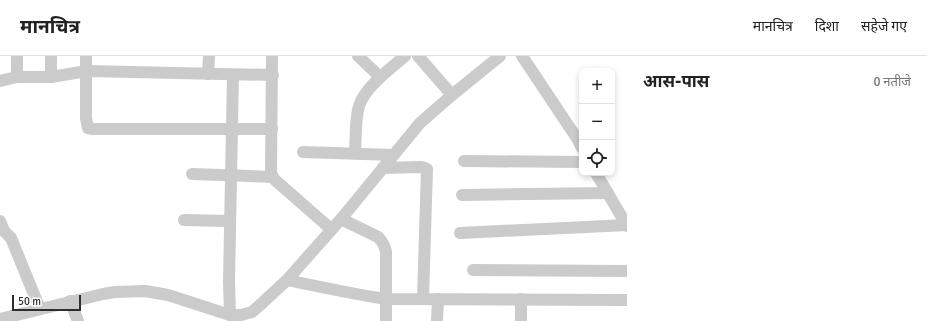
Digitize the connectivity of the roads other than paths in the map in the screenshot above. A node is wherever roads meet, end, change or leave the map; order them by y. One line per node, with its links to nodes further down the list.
1 (17, 56): 15 (street)
2 (51, 56): 16 (street)
3 (86, 56): 11 (street)
4 (209, 56): 12 (street)
5 (272, 56): 14 (street)
6 (358, 56): 17 (street)
7 (405, 56): 17 (street)
8 (418, 56): 19 (street)
9 (500, 56): 19 (street)
10 (522, 56): 22 (street)
11 (87, 71): 12 (street); 16 (street); 20 (street)
12 (208, 74): 13 (street)
13 (233, 75): 14 (street); 20 (street)
14 (272, 75): 21 (street)
15 (17, 77): 16 (street); 18 (street)
16 (51, 77)
17 (380, 77): 24 (street)
18 (0, 81)
19 (452, 95): 25 (street)
20 (232, 129): 21 (street); 30 (street)
21 (272, 129): 32 (street)
22 (579, 143)
23 (303, 152): 24 (street)
24 (355, 153): 25 (street)
25 (393, 155): 28 (street)
26 (464, 161): 27 (street)
27 (579, 162)
28 (383, 168): 35 (street); 45 (street)
29 (192, 174): 30 (street)
30 (231, 176): 32 (street); 37 (street)
31 (598, 176): 33 (street)
32 (272, 178): 40 (street)
33 (608, 193): 34 (street); 38 (street)
34 (462, 195)
35 (341, 219): 40 (street); 46 (street)
36 (184, 220): 37 (street)
37 (230, 221): 52 (street)
38 (627, 225): 41 (street)
39 (2, 228): 51 (street)
40 (331, 229): 44 (street)
41 (460, 233)
42 (473, 270): 43 (street)
43 (627, 271)
44 (287, 280): 46 (street); 53 (street)
45 (423, 298): 46 (street); 47 (street)
46 (386, 299): 56 (street)
47 (438, 299): 48 (street); 57 (street)
48 (521, 299): 49 (street); 58 (street)
49 (627, 300)
50 (70, 301): 51 (street); 52 (street); 55 (street)
51 (40, 309): 54 (street)
52 (230, 315): 53 (street)
53 (255, 317)
54 (0, 319)
55 (78, 321)
56 (386, 321)
57 (437, 321)
58 (521, 321)

